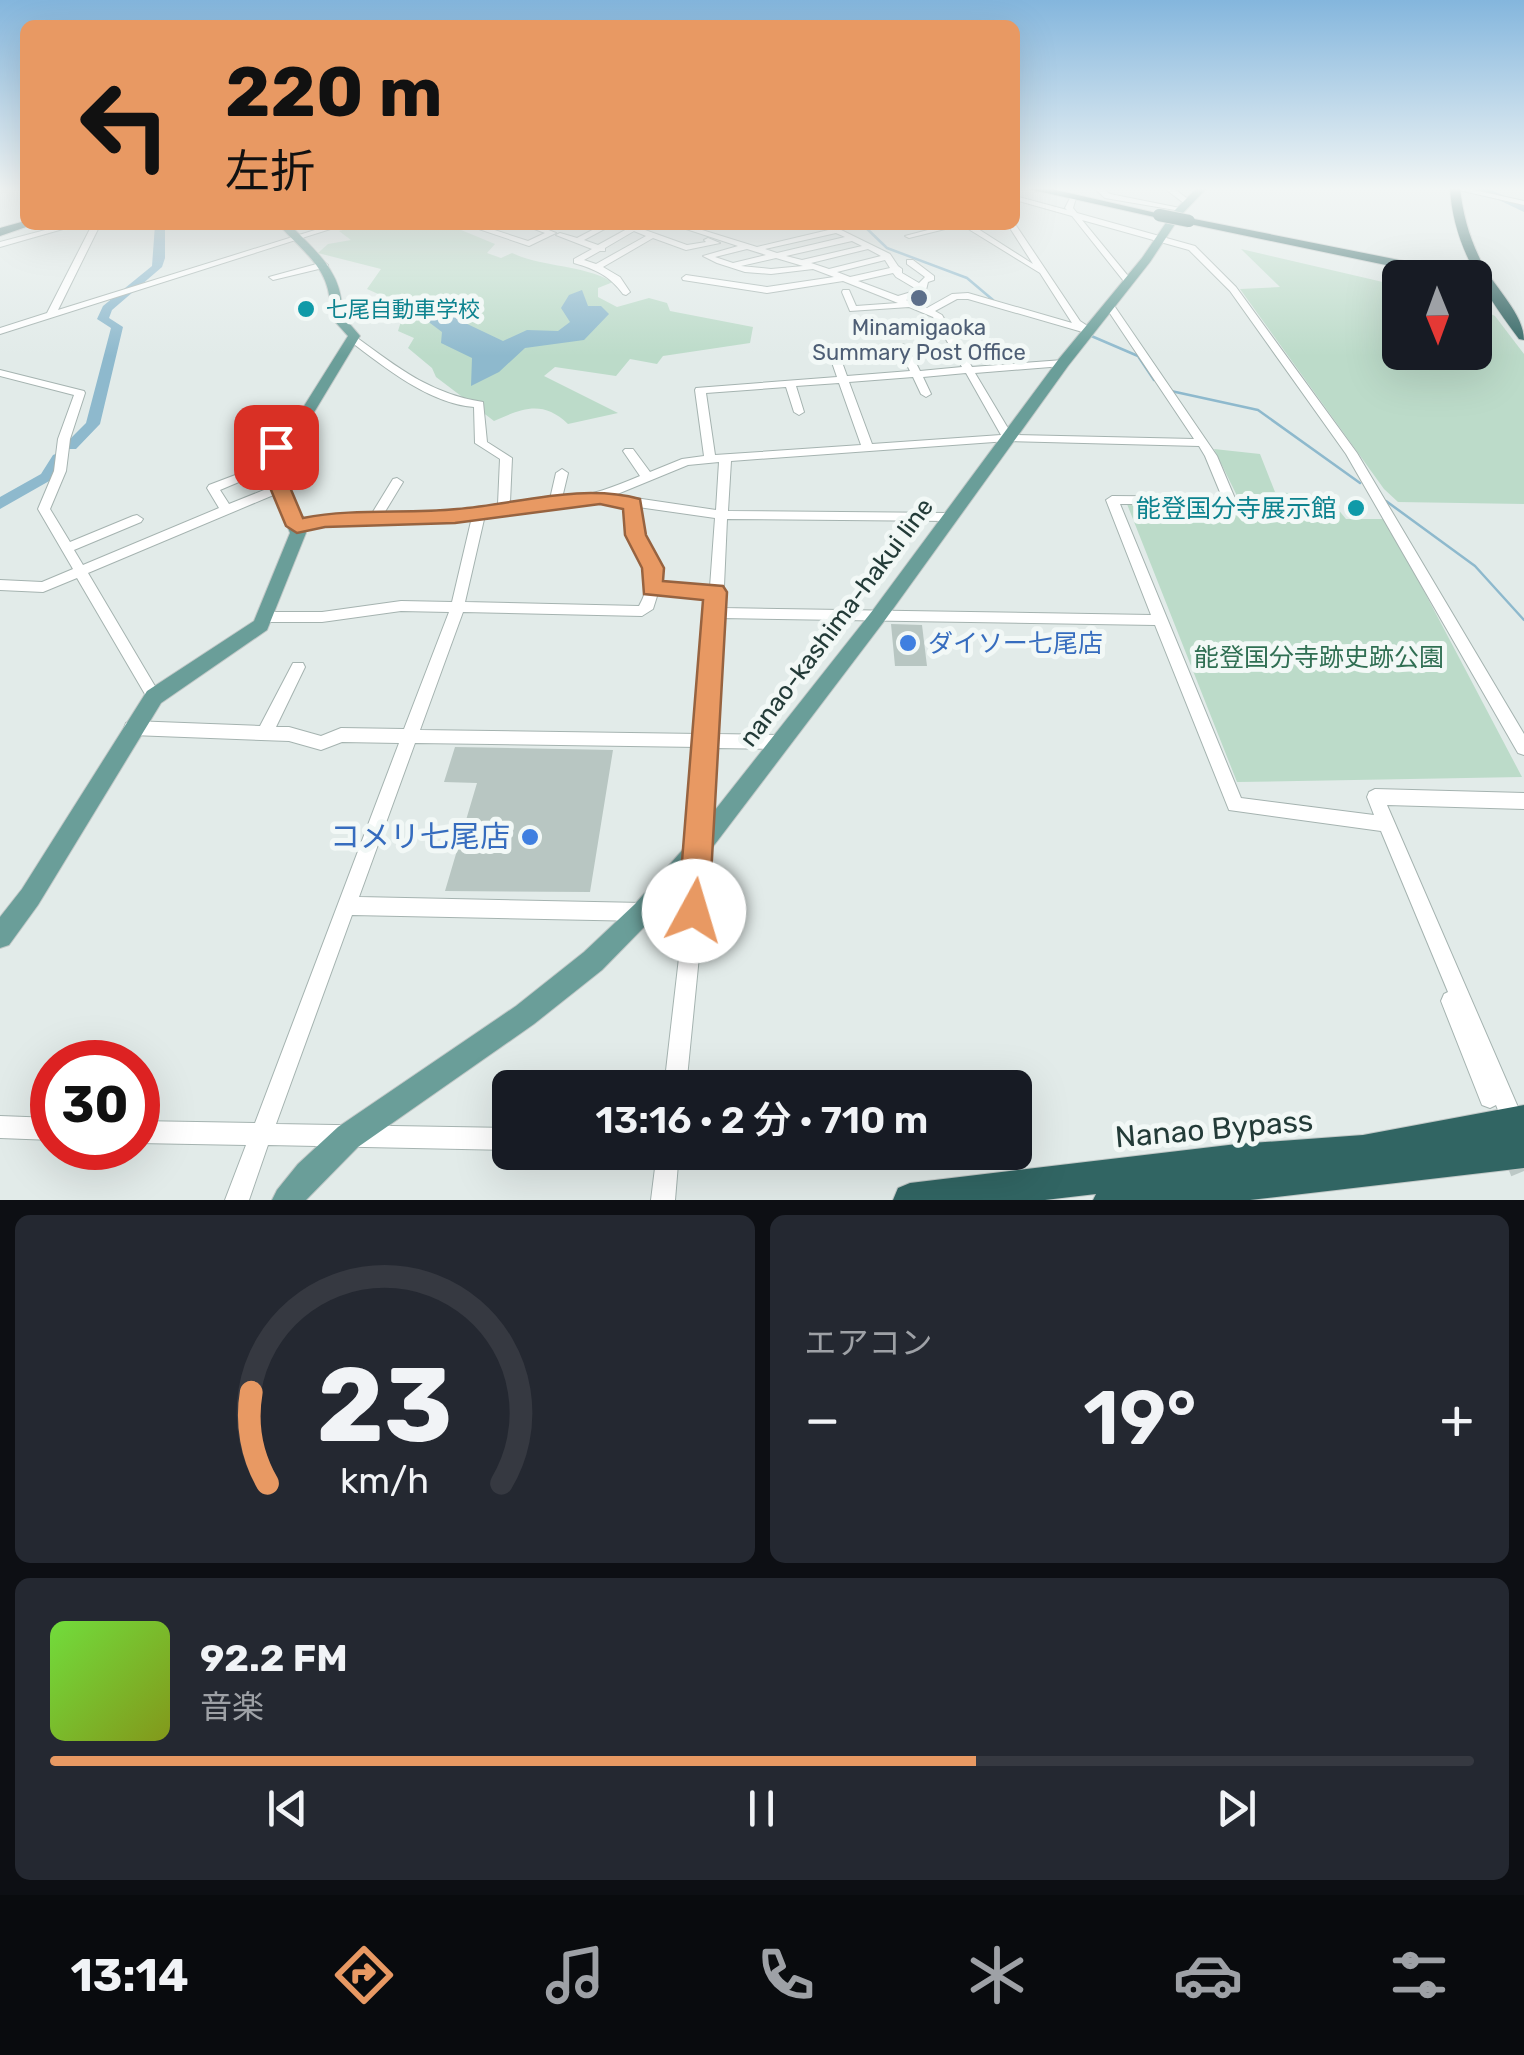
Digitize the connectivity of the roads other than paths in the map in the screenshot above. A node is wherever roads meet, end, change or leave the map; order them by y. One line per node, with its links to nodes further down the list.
1 (86, 244): 49 (street)
2 (257, 244): 49 (street)
3 (302, 244): 29 (main road)
4 (586, 244): 22 (street)
5 (603, 244): 22 (street)
6 (638, 244): 24 (street)
7 (674, 244): 8 (street)
8 (710, 244)
9 (744, 244): 20 (street)
10 (770, 244): 20 (street)
11 (825, 244): 19 (street)
12 (863, 244): 21 (street)
13 (996, 244): 35 (street)
14 (1024, 244): 35 (street)
15 (1098, 244): 39 (street)
16 (1155, 244): 39 (main road, nanao-kashima-hakui line)
17 (1177, 244): 102 (street)
18 (1327, 244): 27 (highway)
19 (820, 245): 23 (street); 25 (street)
20 (754, 247): 23 (street); 31 (street)
21 (868, 247): 25 (street); 26 (street)
22 (598, 248): 24 (street); 32 (street)
23 (778, 254): 30 (street); 31 (street)
24 (619, 255): 32 (street)
25 (838, 255): 30 (street)
26 (888, 257): 33 (street); 34 (street)
27 (1396, 260)
28 (910, 262): 41 (street)
29 (324, 265): 36 (street); 53 (main road)
30 (808, 265): 31 (street); 34 (street)
31 (730, 266)
32 (597, 267): 43 (street)
33 (898, 268): 38 (street); 40 (street)
34 (827, 272): 40 (street)
35 (1044, 274): 51 (street)
36 (273, 278)
37 (686, 278): 40 (street)
38 (907, 281): 41 (street); 42 (street)
39 (1129, 282): 47 (main road, nanao-kashima-hakui line)
40 (847, 284): 42 (street); 46 (street)
41 (922, 288): 45 (street)
42 (874, 290): 45 (street)
43 (626, 292)
44 (1492, 297): 52 (highway)
45 (898, 299): 46 (street)
46 (912, 304): 48 (street)
47 (1110, 306): 51 (main road, nanao-kashima-hakui line); 65 (street)
48 (928, 310): 51 (street); 57 (street)
49 (50, 316): 50 (street)
50 (0, 331)
51 (1088, 333): 56 (main road, nanao-kashima-hakui line)
52 (1524, 336)
53 (354, 339): 69 (main road); 77 (street)
54 (903, 347): 59 (street)
55 (834, 351): 60 (street)
56 (1064, 364): 57 (street); 64 (main road, nanao-kashima-hakui line)
57 (968, 372): 59 (street); 64 (street)
58 (0, 373): 85 (street)
59 (917, 375): 60 (street); 62 (street)
60 (844, 380): 61 (street); 66 (street)
61 (790, 384): 63 (street); 68 (street)
62 (926, 394)
63 (799, 412)
64 (1008, 438): 65 (street); 66 (street); 81 (main road, nanao-kashima-hakui line)
65 (1200, 442): 94 (street)
66 (868, 448): 68 (street)
67 (629, 451): 71 (street)
68 (717, 458): 71 (street); 80 (street)
69 (271, 466): 73 (main road); 78 (street)
70 (562, 473): 75 (street)
71 (647, 477): 74 (street)
72 (397, 482): 82 (street)
73 (279, 488): 78 (street); 84 (main road)
74 (600, 497): 75 (street); 76 (street)
75 (555, 504): 77 (street)
76 (632, 504): 80 (street); 88 (street)
77 (504, 507): 79 (street)
78 (226, 510): 86 (street)
79 (478, 512): 82 (street); 90 (street)
80 (722, 515): 81 (street); 89 (street)
81 (949, 517): 92 (main road, nanao-kashima-hakui line)
82 (374, 518): 84 (street)
83 (137, 519): 85 (street)
84 (297, 526): 93 (main road)
85 (66, 548): 86 (street)
86 (81, 572): 87 (street); 96 (street)
87 (0, 584)
88 (652, 588): 89 (street); 90 (street)
89 (715, 592): 91 (street)
90 (457, 608): 93 (street); 99 (street)
91 (714, 613): 92 (street); 100 (street)
92 (879, 615): 94 (street); 101 (main road, nanao-kashima-hakui line)
93 (266, 617): 96 (main road)
94 (1162, 620): 104 (street)
95 (298, 667): 98 (street)
96 (154, 696): 97 (main road)
97 (132, 728): 98 (street); 109 (main road)
98 (264, 733): 99 (street)
99 (410, 737): 100 (street); 106 (street)
100 (706, 742): 101 (street); 105 (street)
101 (781, 742): 105 (main road, nanao-kashima-hakui line)
102 (1524, 748)
103 (1524, 800): 104 (street)
104 (1388, 824): 108 (street)
105 (700, 845): 107 (main road, nanao-kashima-hakui line); 110 (street)
106 (346, 906): 107 (street); 116 (street)
107 (643, 912): 117 (main road, nanao-kashima-hakui line)
108 (1428, 924): 111 (street); 114 (street)
109 (2, 928)
110 (677, 1070)
111 (1490, 1097)
112 (0, 1127): 113 (street)
113 (30, 1128)
114 (1521, 1132): 123 (highway, Nanao Bypass); 124 (highway)
115 (160, 1133): 116 (street)
116 (260, 1137): 117 (street); 120 (street)
117 (348, 1137): 118 (street); 121 (main road, nanao-kashima-hakui line)
118 (492, 1139)
119 (666, 1170): 122 (street)
120 (237, 1200)
121 (287, 1200)
122 (663, 1200)
123 (910, 1200)
124 (1110, 1200)

